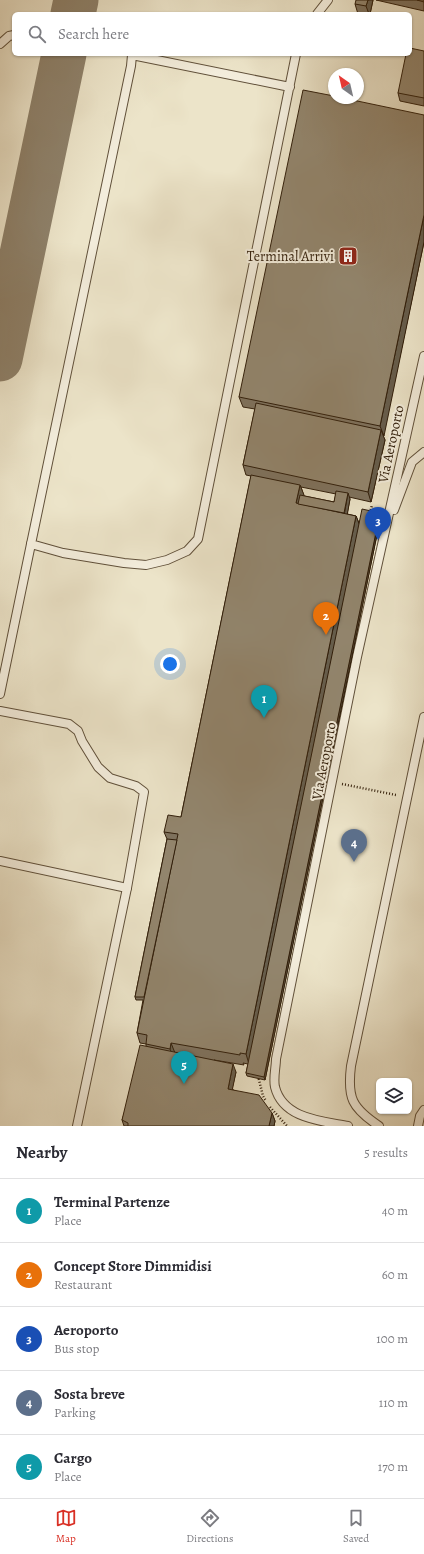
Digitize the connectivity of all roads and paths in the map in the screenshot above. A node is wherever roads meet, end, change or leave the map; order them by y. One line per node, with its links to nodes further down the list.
1 (328, 0): 2 (lane)
2 (319, 12)
3 (12, 35): 4 (lane)
4 (0, 44)
5 (129, 56): 14 (lane)
6 (134, 56): 8 (lane)
7 (296, 56): 8 (lane)
8 (290, 87): 14 (lane)
9 (424, 356): 13 (lane, Via Aeroporto)
10 (424, 452): 13 (lane)
11 (372, 505): 12 (path)
12 (368, 521)
13 (383, 541): 18 (lane, Via Aeroporto)
14 (31, 544): 15 (lane)
15 (0, 694)
16 (0, 711): 21 (lane)
17 (424, 717): 19 (lane)
18 (333, 783): 19 (path); 27 (lane, Via Aeroporto)
19 (408, 797): 28 (lane)
20 (0, 861): 21 (lane)
21 (127, 888): 25 (lane)
22 (258, 1075): 26 (path)
23 (424, 1110): 24 (lane)
24 (418, 1124): 29 (lane)
25 (76, 1126)
26 (287, 1126)
27 (348, 1126)
28 (379, 1126)
29 (409, 1126)

